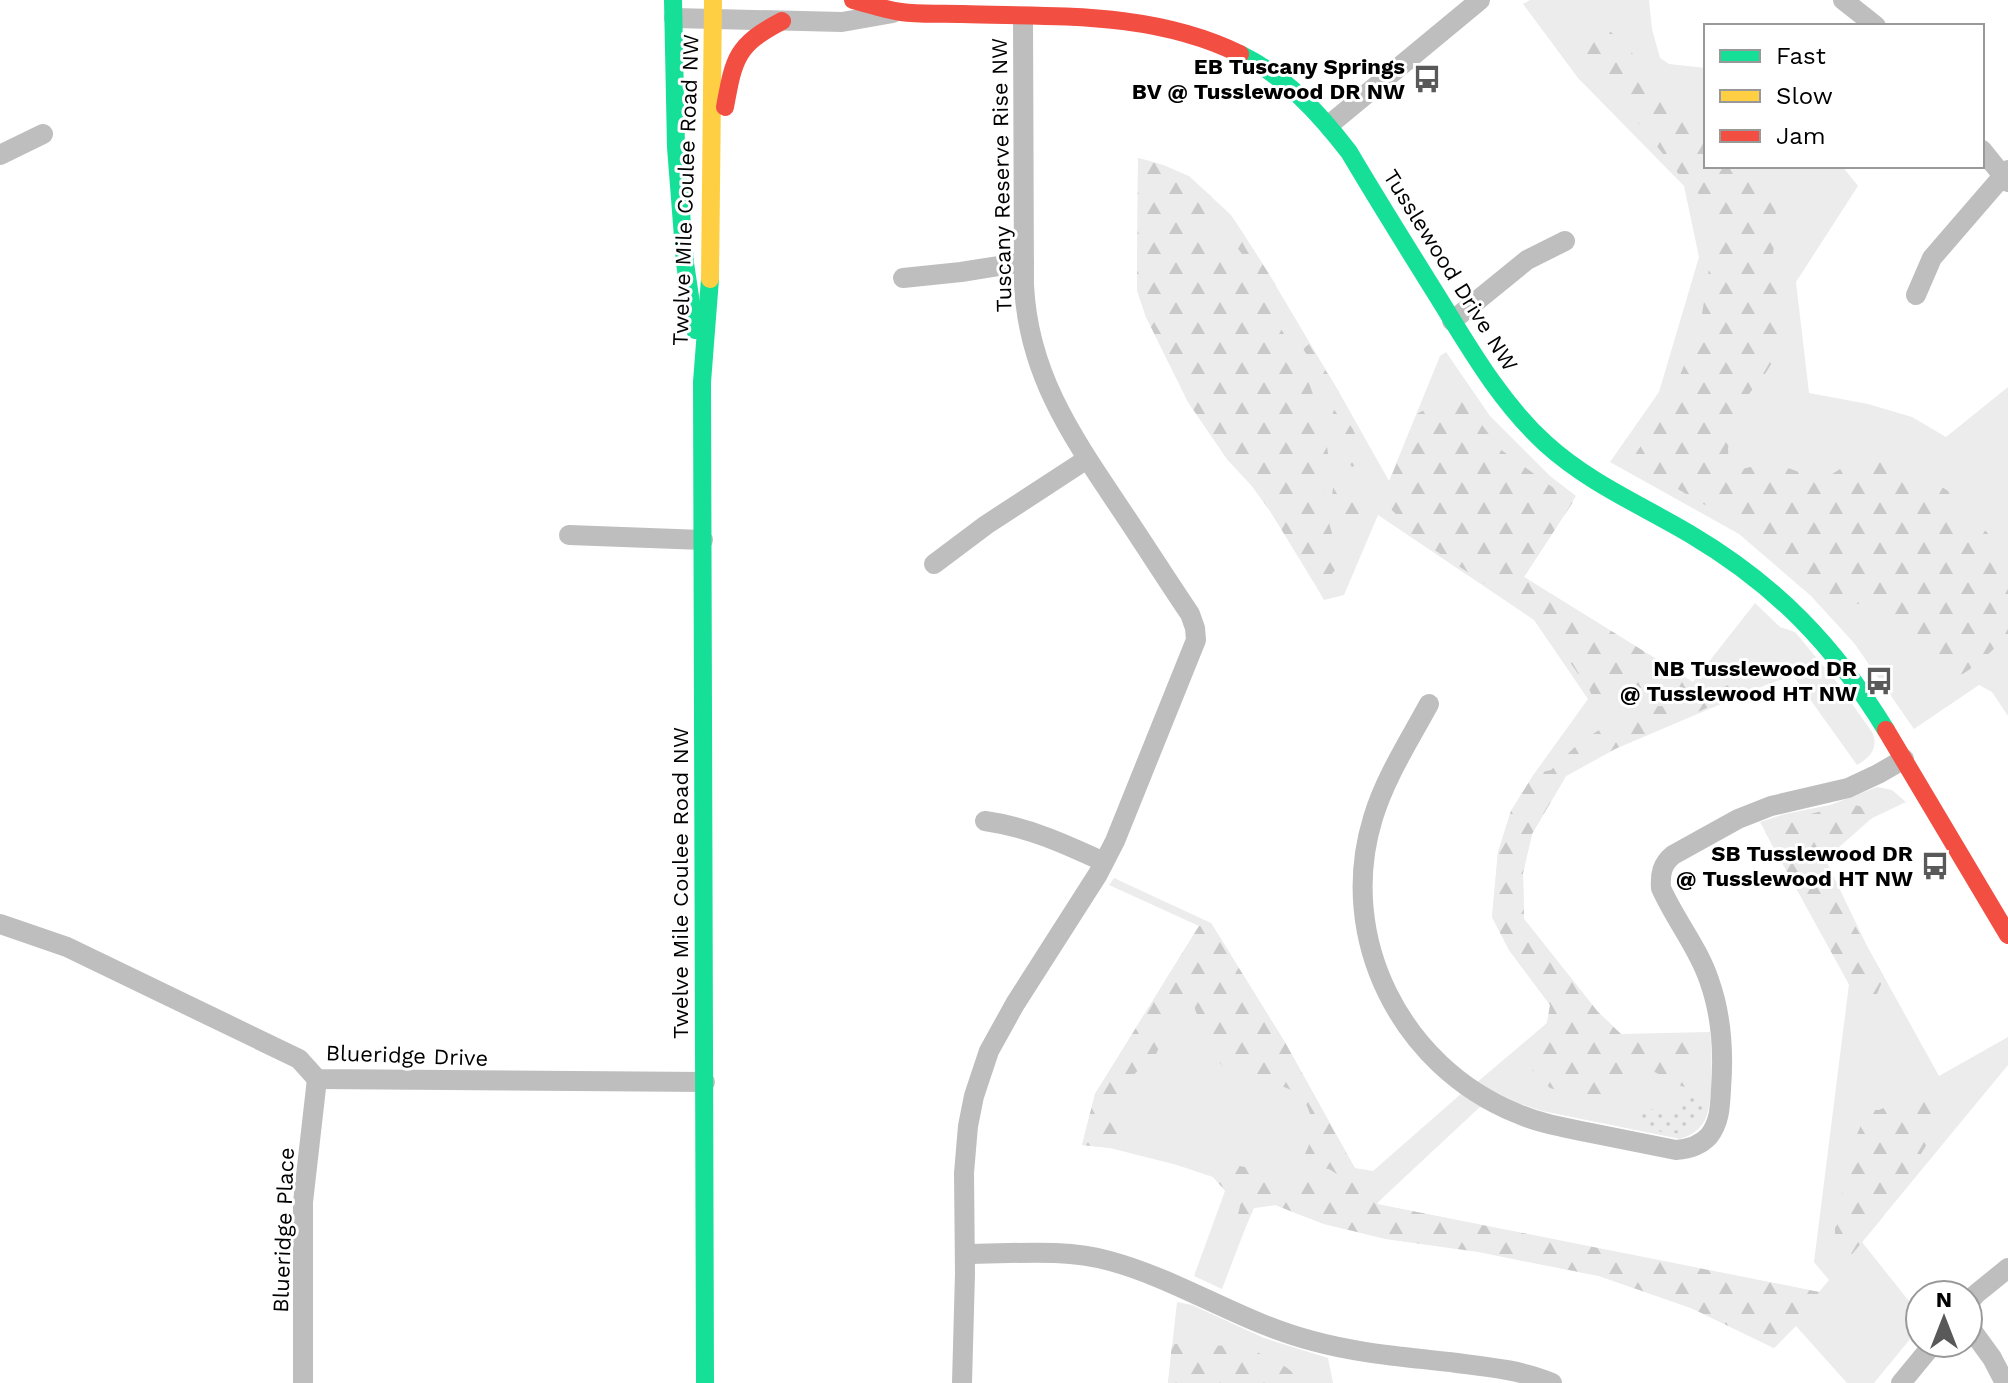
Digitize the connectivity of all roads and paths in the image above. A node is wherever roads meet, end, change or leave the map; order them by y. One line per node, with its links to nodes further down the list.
1 (853, 0): 6 (street, Tusslewood Drive NW)
2 (1480, 0): 10 (street)
3 (1845, 1): 9 (street)
4 (674, 9): 5 (street, Tusslewood Drive NW); 21 (street, Twelve Mile Coulee Road NW)
5 (713, 9): 8 (street, Tusslewood Drive NW); 15 (street, Twelve Mile Coulee Road NW)
6 (900, 12): 7 (street, Tusslewood Drive NW); 8 (street, Tusslewood Drive NW)
7 (1023, 17): 10 (street, Tusslewood Drive NW); 17 (street, Tuscany Reserve Rise NW)
8 (782, 21): 15 (street)
9 (1874, 24)
10 (1329, 125): 20 (street, Tusslewood Drive NW)
11 (43, 134): 13 (street)
12 (1984, 152): 14 (street)
13 (0, 155)
14 (2006, 176): 19 (street)
15 (712, 178): 21 (street, Twelve Mile Coulee Road NW)
16 (1565, 241): 20 (street)
17 (1024, 262): 18 (street); 22 (street, Tuscany Reserve Rise NW)
18 (903, 278)
19 (1916, 295)
20 (1452, 321): 27 (street, Tusslewood Drive NW)
21 (702, 382): 24 (street, Twelve Mile Coulee Road NW)
22 (1087, 459): 25 (street); 29 (street, Tuscany Reserve Rise NW)
23 (569, 535): 24 (street)
24 (703, 540): 33 (street, Twelve Mile Coulee Road NW)
25 (934, 564)
26 (1429, 704): 27 (street)
27 (1904, 759): 31 (street, Tusslewood Drive NW)
28 (985, 821): 29 (street)
29 (1104, 862): 34 (street, Tuscany Reserve Rise NW)
30 (0, 924): 32 (street, Blueridge Drive)
31 (2008, 935)
32 (317, 1079): 33 (street, Blueridge Drive); 39 (street, Blueridge Place)
33 (705, 1082): 40 (street, Twelve Mile Coulee Road NW)
34 (965, 1254): 41 (street, Tuscany Reserve Rise NW); 42 (street)
35 (2008, 1268): 36 (street)
36 (1984, 1288)
37 (1984, 1347): 44 (street)
38 (1921, 1359): 43 (street)
39 (303, 1383)
40 (705, 1383)
41 (962, 1383)
42 (1552, 1383)
43 (1901, 1383)
44 (2005, 1383)

